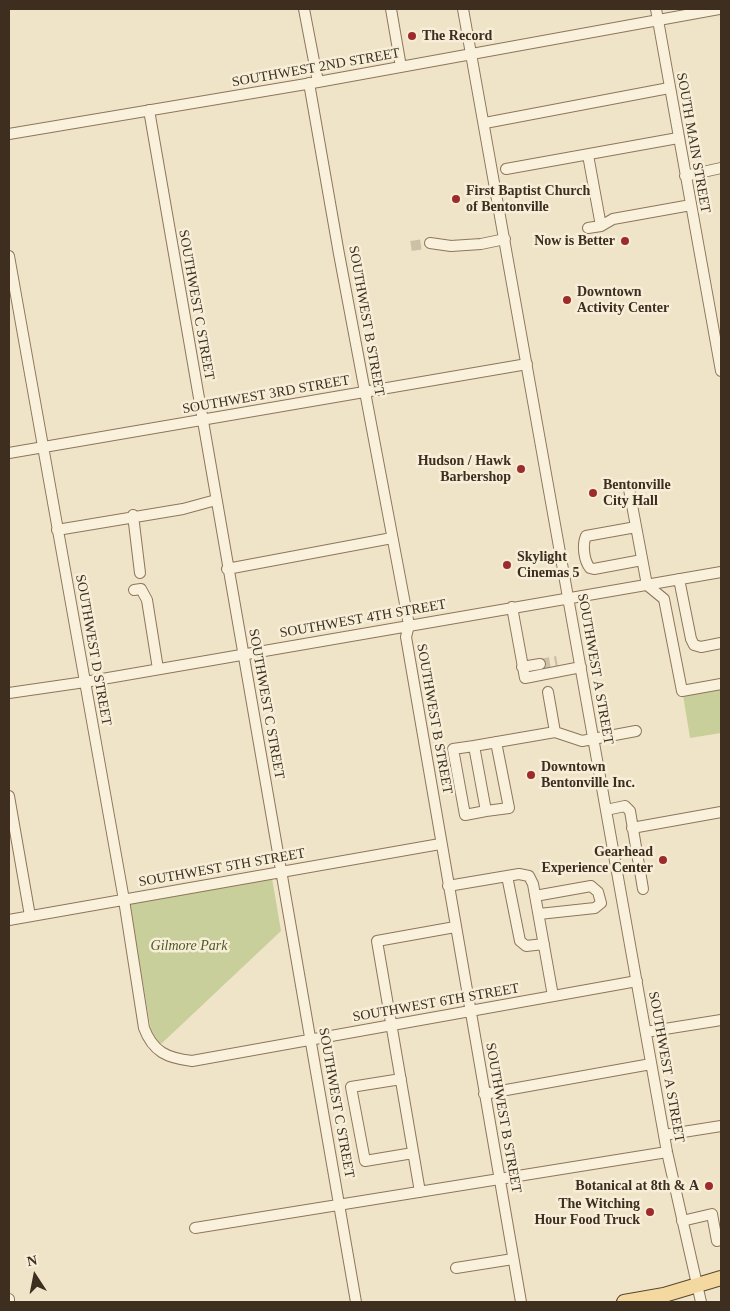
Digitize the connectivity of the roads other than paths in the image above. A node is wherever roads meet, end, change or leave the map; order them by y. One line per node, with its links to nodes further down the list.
1 (304, 9): 9 (street, SOUTHWEST B STREET)
2 (391, 9): 8 (street)
3 (464, 9): 7 (street, SOUTHWEST A STREET)
4 (656, 9): 6 (street, SOUTH MAIN STREET)
5 (719, 9): 6 (street, SOUTHWEST 2ND STREET)
6 (656, 20): 7 (street, SOUTHWEST 2ND STREET); 10 (street, SOUTH MAIN STREET)
7 (472, 54): 8 (street, SOUTHWEST 2ND STREET); 12 (street, SOUTHWEST A STREET)
8 (401, 67): 9 (street, SOUTHWEST 2ND STREET)
9 (314, 82): 11 (street, SOUTHWEST 2ND STREET); 28 (street, SOUTHWEST B STREET)
10 (669, 88): 12 (street); 14 (street, SOUTH MAIN STREET)
11 (148, 110): 13 (street, SOUTHWEST 2ND STREET); 29 (street, SOUTHWEST C STREET)
12 (485, 123): 22 (street, SOUTHWEST A STREET)
13 (9, 134)
14 (678, 138): 15 (street); 18 (street, SOUTH MAIN STREET)
15 (582, 158): 17 (street); 20 (street)
16 (721, 168): 18 (street)
17 (506, 169)
18 (685, 176): 19 (street, SOUTH MAIN STREET)
19 (690, 205): 20 (street); 25 (street, SOUTH MAIN STREET)
20 (601, 226): 21 (street)
21 (588, 228)
22 (505, 239): 23 (street); 26 (street, SOUTHWEST A STREET)
23 (430, 243)
24 (9, 256): 30 (street, SOUTHWEST D STREET)
25 (718, 330): 27 (street, SOUTH MAIN STREET)
26 (527, 364): 28 (street, SOUTHWEST 3RD STREET); 45 (street, SOUTHWEST A STREET)
27 (721, 371)
28 (365, 392): 29 (street, SOUTHWEST 3RD STREET); 37 (street, SOUTHWEST B STREET)
29 (202, 420): 30 (street, SOUTHWEST 3RD STREET); 33 (street, SOUTHWEST C STREET)
30 (42, 447): 31 (street, SOUTHWEST 3RD STREET); 36 (street, SOUTHWEST D STREET)
31 (9, 453)
32 (629, 489): 35 (street)
33 (216, 500): 34 (street); 39 (street, SOUTHWEST C STREET)
34 (133, 515): 36 (street); 41 (street)
35 (636, 527): 38 (street); 38 (street)
36 (57, 530): 56 (street, SOUTHWEST D STREET)
37 (392, 538): 39 (street); 47 (street, SOUTHWEST B STREET)
38 (642, 560): 43 (street)
39 (227, 569): 49 (street, SOUTHWEST C STREET)
40 (721, 572): 42 (street, SOUTHWEST 4TH STREET)
41 (140, 573)
42 (679, 579): 43 (street, SOUTHWEST 4TH STREET); 48 (street)
43 (647, 585): 45 (street, SOUTHWEST 4TH STREET); 57 (street)
44 (134, 590): 54 (street)
45 (569, 598): 46 (street, SOUTHWEST 4TH STREET); 53 (street, SOUTHWEST A STREET)
46 (512, 607): 47 (street, SOUTHWEST 4TH STREET); 52 (street)
47 (409, 625): 49 (street, SOUTHWEST 4TH STREET); 70 (street, SOUTHWEST B STREET)
48 (721, 643)
49 (244, 655): 54 (street, SOUTHWEST 4TH STREET); 71 (street, SOUTHWEST C STREET)
50 (557, 661): 55 (street)
51 (540, 664): 52 (street)
52 (522, 667): 55 (street)
53 (581, 668): 55 (street); 62 (street, SOUTHWEST A STREET)
54 (158, 669): 56 (street, SOUTHWEST 4TH STREET)
55 (568, 670)
56 (85, 682): 59 (street, SOUTHWEST 4TH STREET); 76 (street, SOUTHWEST D STREET)
57 (721, 684)
58 (548, 692): 61 (street)
59 (9, 693)
60 (636, 731): 62 (street)
61 (555, 732): 62 (street); 63 (street)
62 (594, 739): 66 (street, SOUTHWEST A STREET)
63 (496, 742): 64 (street); 67 (street)
64 (474, 746): 67 (street); 67 (street)
65 (9, 796): 78 (street)
66 (606, 810): 69 (street); 82 (street, SOUTHWEST A STREET)
67 (486, 811)
68 (721, 812): 69 (street)
69 (632, 828): 74 (street)
70 (440, 844): 71 (street, SOUTHWEST 5TH STREET); 73 (street, SOUTHWEST B STREET)
71 (282, 872): 76 (street, SOUTHWEST 5TH STREET); 88 (street, SOUTHWEST C STREET)
72 (507, 876): 73 (street); 75 (street); 81 (street)
73 (448, 886): 80 (street, SOUTHWEST B STREET)
74 (643, 889)
75 (535, 896): 77 (street); 77 (street)
76 (124, 900): 78 (street, SOUTHWEST 5TH STREET); 89 (street, SOUTHWEST D STREET)
77 (539, 914): 81 (street)
78 (30, 916): 79 (street, SOUTHWEST 5TH STREET)
79 (9, 920)
80 (455, 927): 84 (street, SOUTHWEST B STREET); 86 (street)
81 (544, 944): 83 (street)
82 (636, 981): 83 (street, SOUTHWEST 6TH STREET); 87 (street, SOUTHWEST A STREET)
83 (553, 996): 84 (street, SOUTHWEST 6TH STREET)
84 (470, 1011): 86 (street, SOUTHWEST 6TH STREET); 92 (street, SOUTHWEST B STREET)
85 (721, 1020): 87 (street)
86 (391, 1025): 88 (street, SOUTHWEST 6TH STREET); 91 (street)
87 (646, 1032): 90 (street, SOUTHWEST A STREET)
88 (311, 1040): 89 (street, SOUTHWEST 6TH STREET); 99 (street, SOUTHWEST C STREET)
89 (154, 1047)
90 (651, 1064): 92 (street); 94 (street, SOUTHWEST A STREET)
91 (401, 1078): 96 (street); 96 (street)
92 (484, 1094): 97 (street, SOUTHWEST B STREET)
93 (721, 1126): 94 (street)
94 (664, 1135): 95 (street, SOUTHWEST A STREET)
95 (667, 1152): 97 (street); 100 (street, SOUTHWEST A STREET)
96 (414, 1154): 98 (street)
97 (499, 1179): 98 (street); 103 (street, SOUTHWEST B STREET)
98 (420, 1192): 99 (street)
99 (340, 1205): 101 (street); 107 (street, SOUTHWEST C STREET)
100 (682, 1221): 102 (street); 106 (street, SOUTHWEST A STREET)
101 (195, 1228)
102 (721, 1240)
103 (513, 1259): 104 (street); 108 (street, SOUTHWEST B STREET)
104 (456, 1268)
105 (721, 1278): 106 (main road)
106 (698, 1286): 109 (main road); 110 (street, SOUTHWEST A STREET)
107 (356, 1302)
108 (521, 1302)
109 (624, 1302)
110 (701, 1302)

